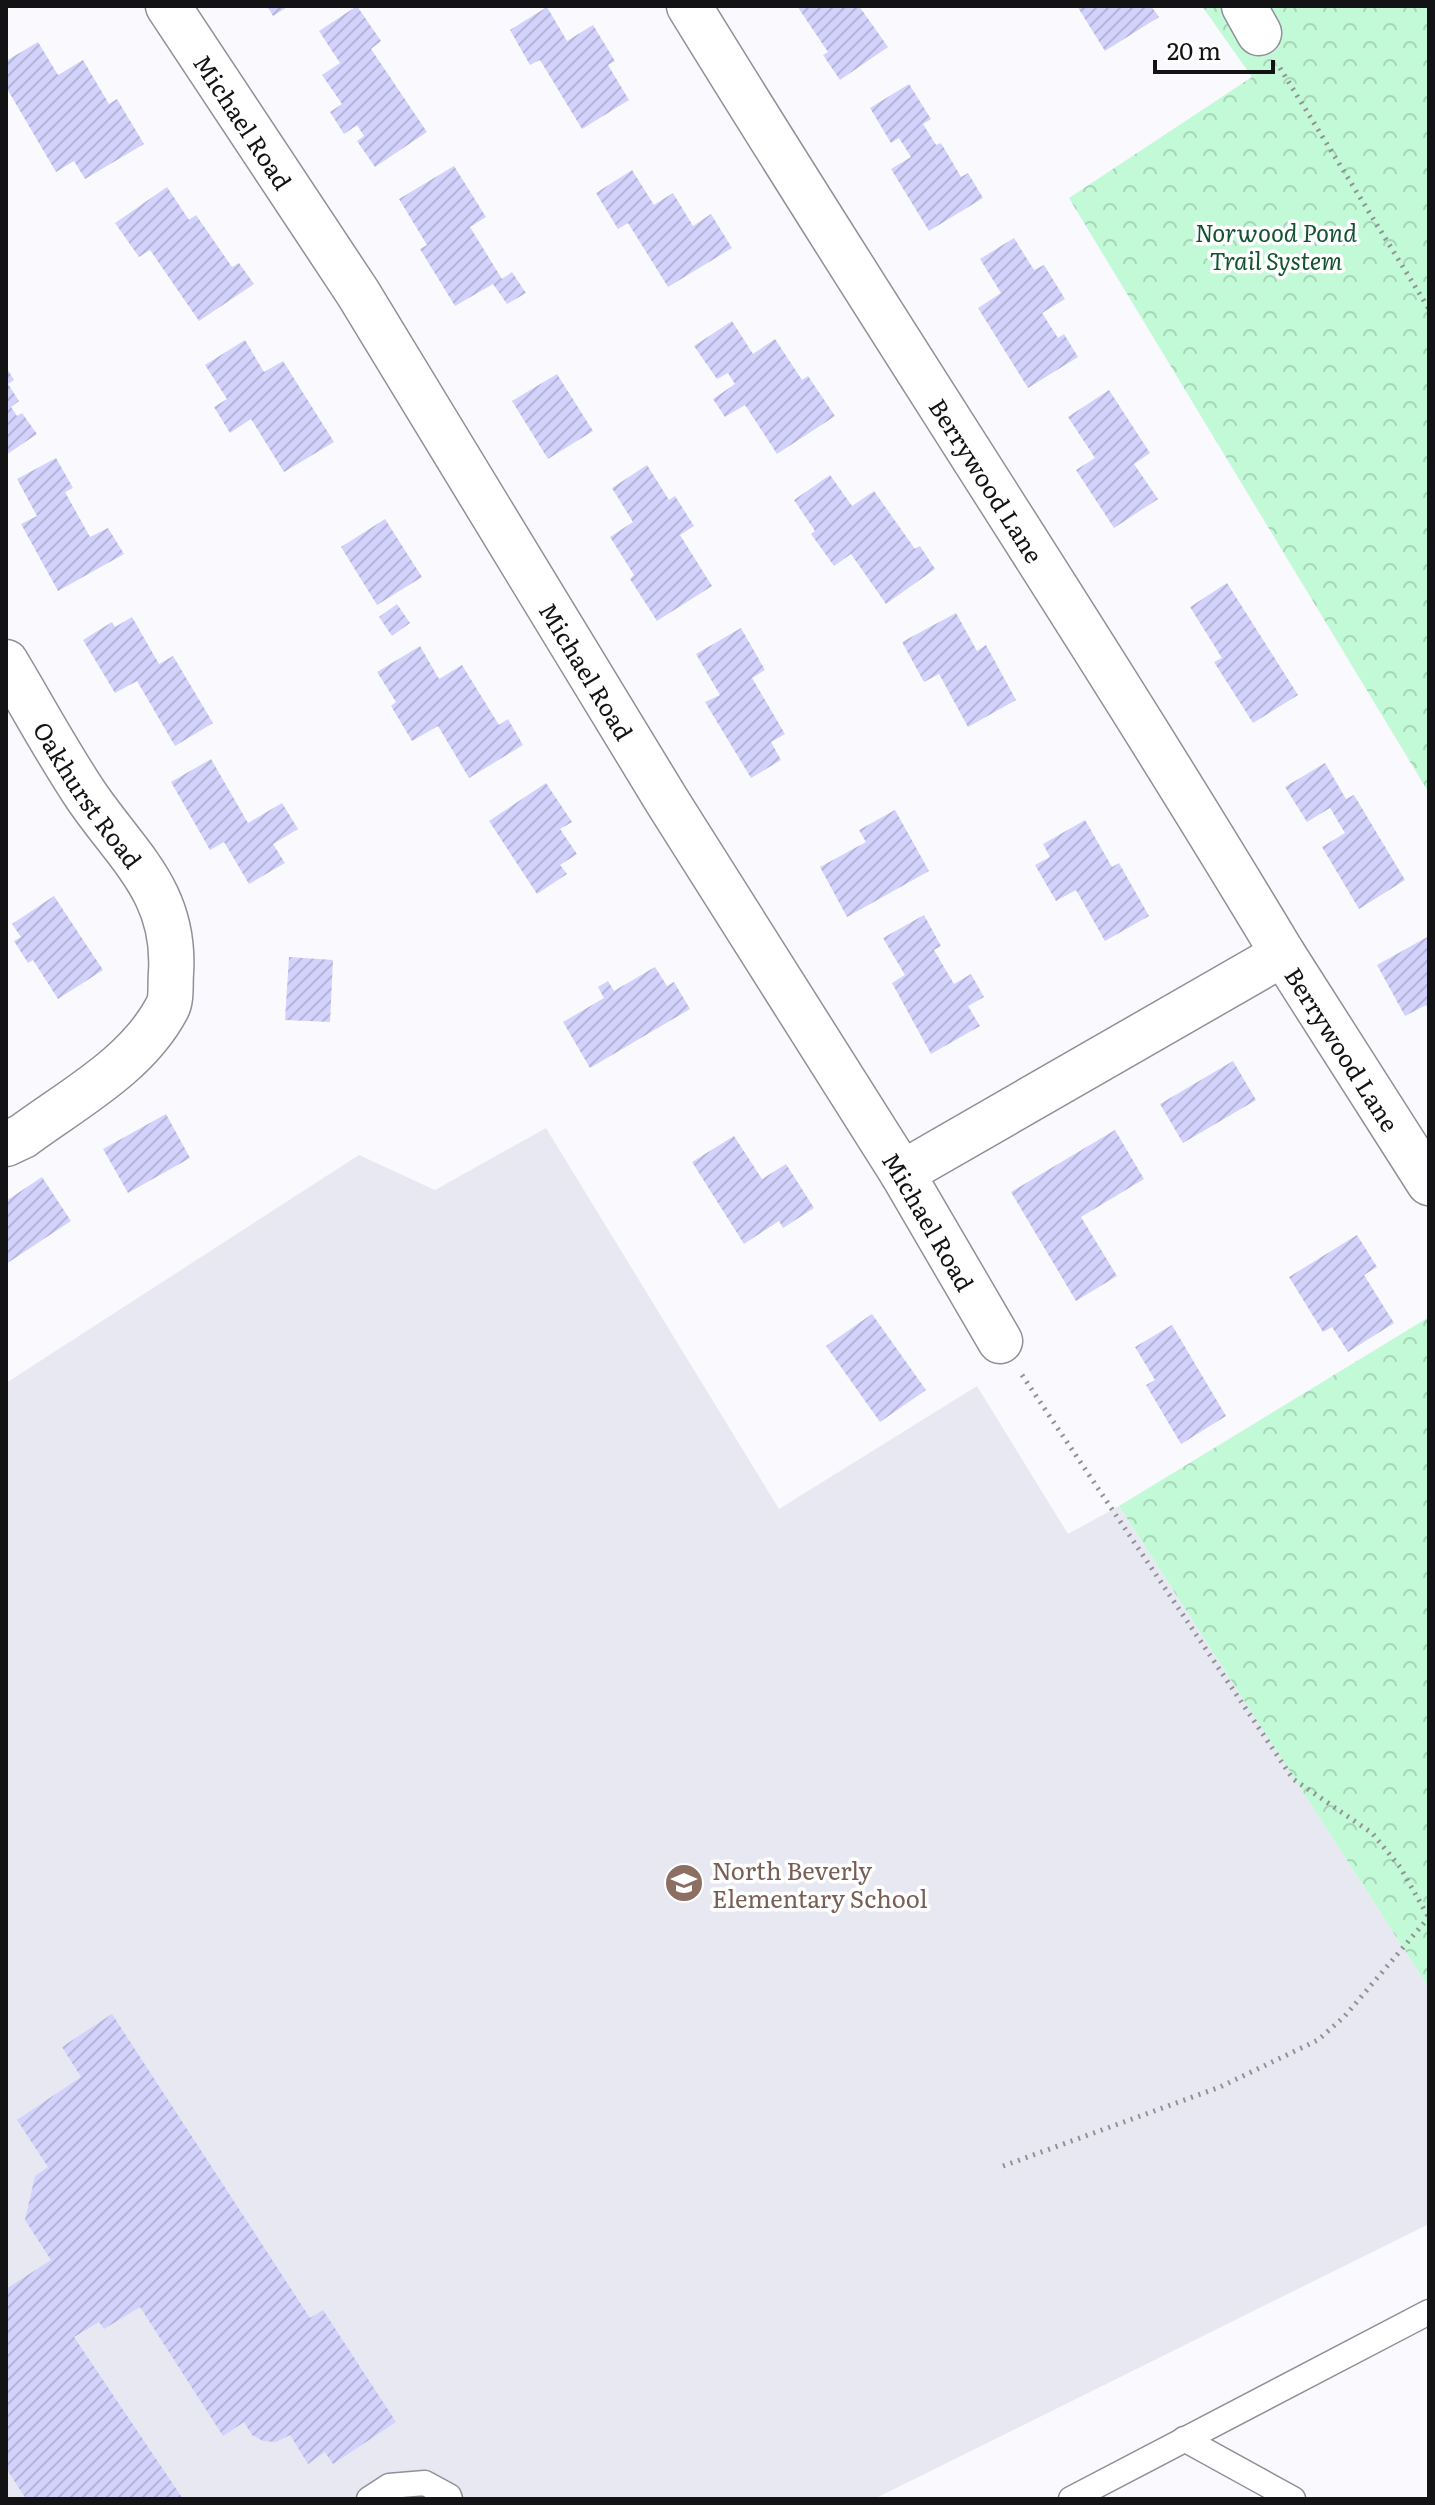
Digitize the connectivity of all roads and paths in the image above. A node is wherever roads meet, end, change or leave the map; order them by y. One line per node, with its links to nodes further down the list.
1 (168, 6): 8 (street, Michael Road)
2 (689, 6): 6 (street, Berrywood Lane)
3 (1252, 19): 4 (path)
4 (1429, 309)
5 (6, 662): 7 (street, Oakhurst Road)
6 (1283, 954): 8 (street, Berrywood Lane); 9 (street, Berrywood Lane)
7 (6, 1144)
8 (902, 1173): 10 (street, Michael Road)
9 (1429, 1183)
10 (1000, 1341): 11 (path)
11 (1429, 1917): 12 (path)
12 (1003, 2166)
13 (1429, 2312): 14 (lane)
14 (1184, 2439): 17 (lane); 18 (lane)
15 (369, 2499): 16 (lane)
16 (450, 2499)
17 (1071, 2499)
18 (1293, 2499)

